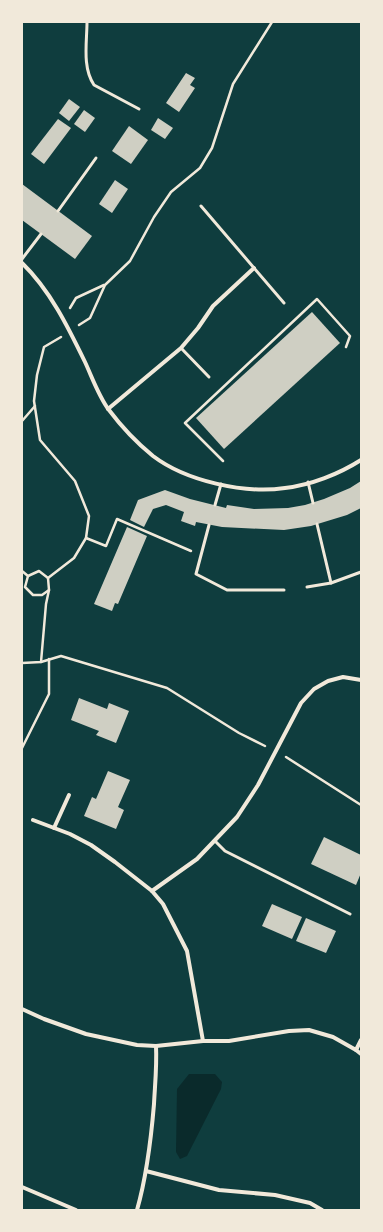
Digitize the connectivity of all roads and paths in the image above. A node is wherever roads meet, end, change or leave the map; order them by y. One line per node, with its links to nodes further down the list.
1 (87, 22): 3 (lane)
2 (272, 22): 11 (path)
3 (139, 109)
4 (96, 158): 6 (lane)
5 (201, 206): 10 (lane)
6 (58, 211)
7 (41, 234): 8 (lane)
8 (22, 259)
9 (22, 263): 20 (street)
10 (254, 268): 12 (lane); 17 (street)
11 (105, 285): 13 (path); 14 (path)
12 (284, 304)
13 (70, 308)
14 (75, 328)
15 (65, 335): 19 (path)
16 (346, 347): 23 (path)
17 (181, 348): 18 (lane); 20 (street)
18 (209, 377)
19 (35, 406): 21 (path); 30 (path)
20 (108, 410): 25 (street)
21 (22, 421)
22 (361, 460): 24 (street)
23 (223, 461)
24 (308, 482): 25 (street); 26 (lane)
25 (221, 484): 27 (lane)
26 (313, 503)
27 (215, 505)
28 (317, 524): 36 (lane)
29 (209, 525): 31 (lane)
30 (86, 538): 31 (path); 35 (path)
31 (201, 555): 39 (lane)
32 (22, 571): 34 (path)
33 (361, 572): 36 (lane)
34 (28, 576): 35 (path); 38 (path)
35 (48, 578): 38 (path)
36 (331, 582): 37 (lane)
37 (307, 587)
38 (49, 590): 41 (path)
39 (284, 590)
40 (49, 659): 41 (path); 44 (path); 45 (path)
41 (41, 662): 42 (path)
42 (22, 663)
43 (361, 680): 51 (street)
44 (22, 748)
45 (269, 749)
46 (282, 755): 48 (path)
47 (69, 795): 50 (street)
48 (361, 805)
49 (33, 820): 50 (street)
50 (54, 828): 52 (street)
51 (215, 841): 52 (street); 53 (lane)
52 (152, 891): 56 (street)
53 (350, 914)
54 (22, 1009): 57 (street)
55 (361, 1040): 58 (street)
56 (203, 1041): 57 (street); 58 (street)
57 (156, 1046): 60 (street)
58 (356, 1050): 59 (street)
59 (361, 1054)
60 (146, 1171): 63 (street); 64 (street)
61 (22, 1187): 62 (street)
62 (76, 1210)
63 (137, 1210)
64 (322, 1210)

